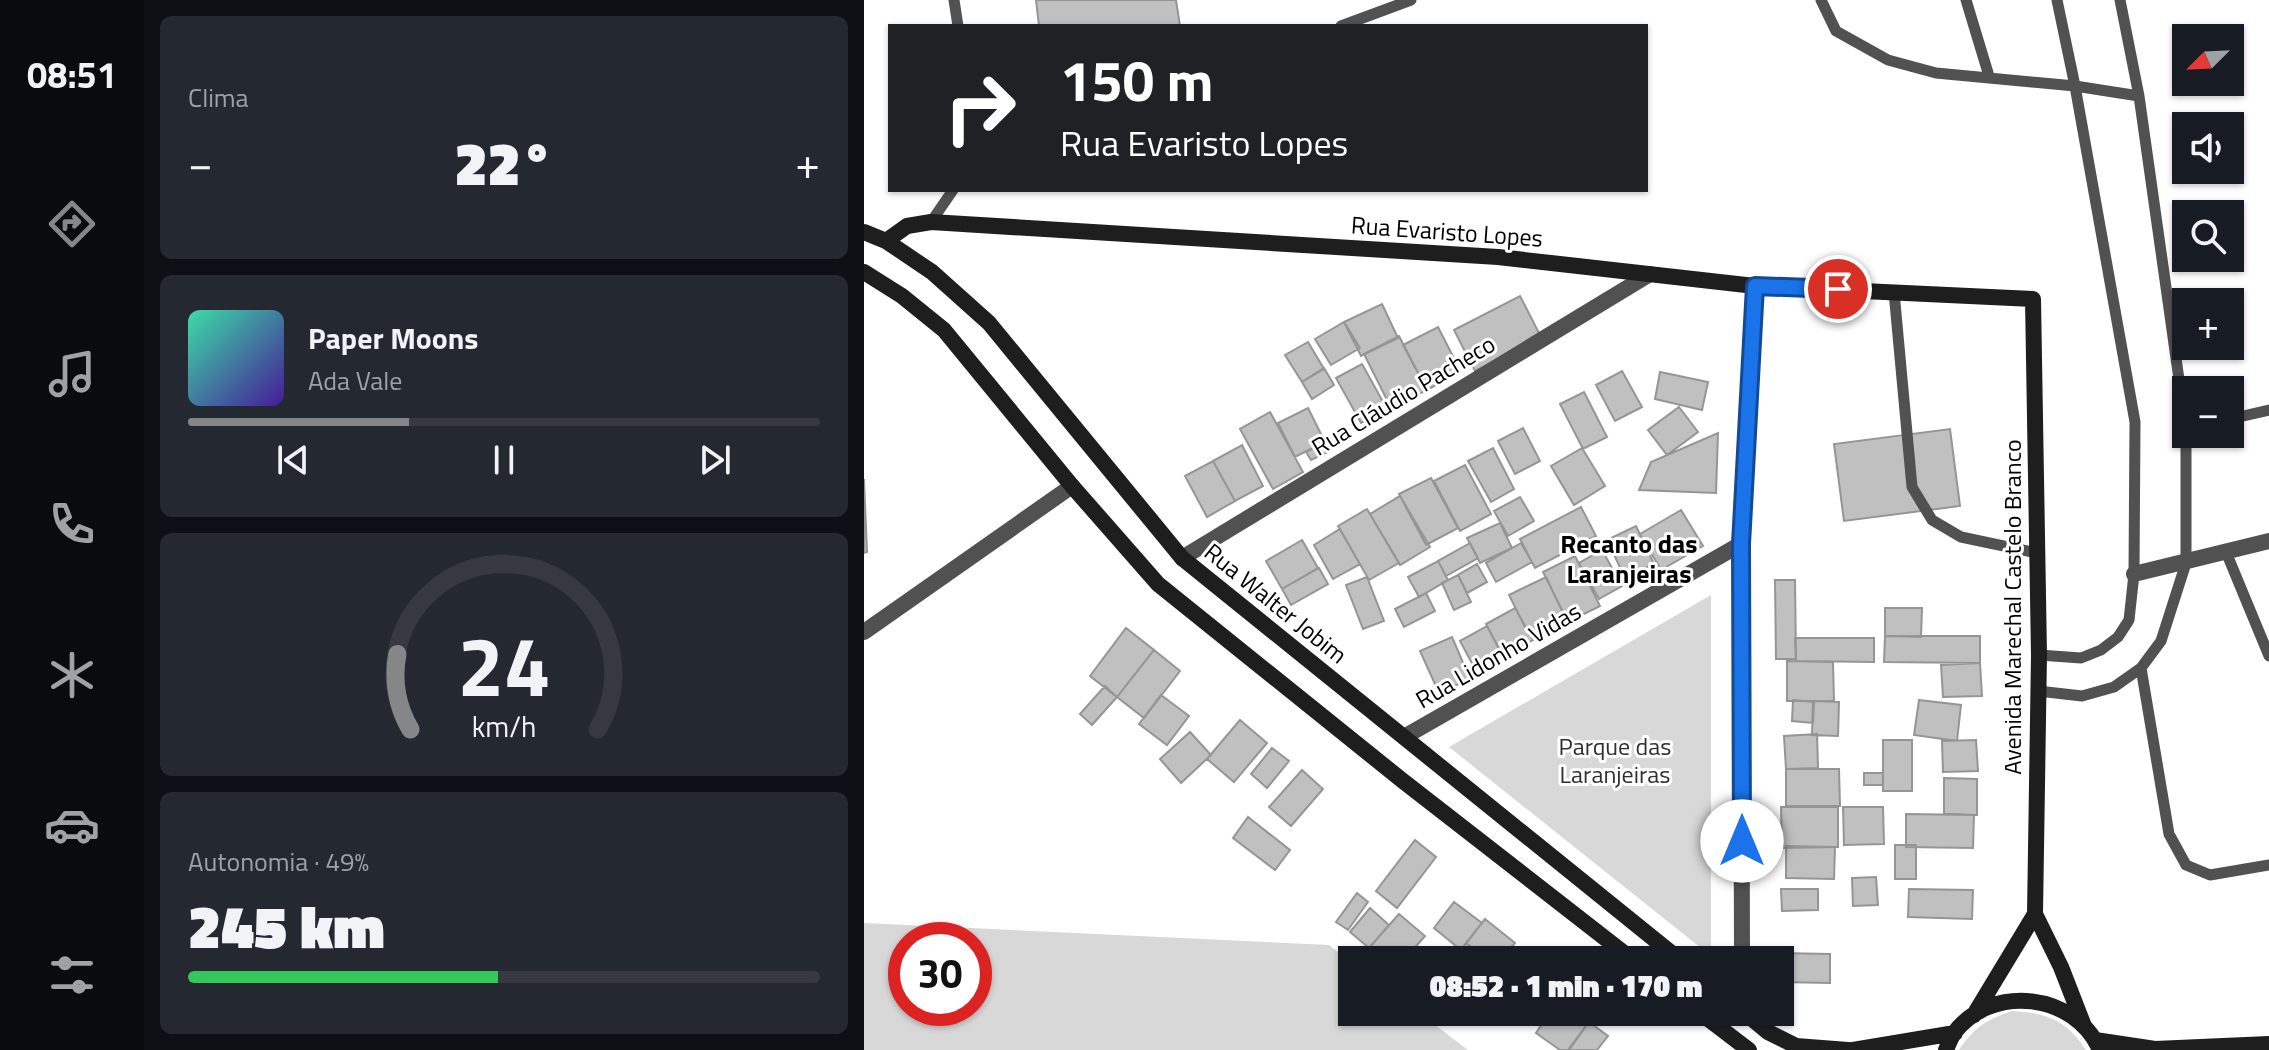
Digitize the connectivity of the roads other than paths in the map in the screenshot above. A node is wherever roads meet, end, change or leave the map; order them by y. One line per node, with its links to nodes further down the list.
1 (954, 0): 7 (lane)
2 (1411, 0): 8 (lane)
3 (1821, 0): 9 (lane)
4 (1966, 0): 9 (lane)
5 (2057, 0): 10 (lane)
6 (2120, 0): 11 (lane)
7 (958, 24)
8 (1346, 24)
9 (1989, 76): 10 (lane)
10 (2075, 86): 11 (lane); 32 (lane)
11 (2139, 96): 21 (lane)
12 (952, 192): 13 (lane)
13 (931, 222): 15 (main road, Rua Evaristo Lopes); 17 (main road, Rua Evaristo Lopes)
14 (864, 232): 15 (main road)
15 (886, 241): 30 (main road, Rua Walter Jobim)
16 (864, 272): 25 (main road)
17 (1650, 274): 18 (main road, Rua Evaristo Lopes); 30 (street, Rua Cláudio Pacheco)
18 (1755, 286): 19 (main road, Rua Evaristo Lopes); 27 (street)
19 (1894, 292): 20 (main road, Rua Evaristo Lopes); 29 (lane)
20 (2033, 299): 29 (main road, Avenida Marechal Castelo Branco)
21 (2179, 376)
22 (2269, 410): 23 (lane)
23 (2244, 416)
24 (2186, 448): 31 (lane)
25 (1072, 486): 33 (street); 41 (main road)
26 (2269, 541): 28 (street)
27 (1741, 544): 38 (street, Rua Lidonho Vidas); 43 (street)
28 (2226, 552): 31 (street); 35 (lane)
29 (2037, 553): 34 (main road, Avenida Marechal Castelo Branco)
30 (1182, 558): 38 (main road, Rua Walter Jobim)
31 (2186, 563): 32 (street); 36 (lane)
32 (2134, 574): 34 (lane)
33 (864, 632)
34 (2039, 655): 37 (main road, Avenida Marechal Castelo Branco)
35 (2269, 656)
36 (2141, 668): 37 (lane); 39 (lane)
37 (2038, 691): 40 (main road, Avenida Marechal Castelo Branco)
38 (1404, 737): 42 (main road, Rua Walter Jobim)
39 (2269, 865)
40 (2035, 914): 44 (main road); 47 (main road, Avenida Marechal Castelo Branco)
41 (1615, 946)
42 (1663, 946)
43 (1742, 946)
44 (1974, 1015): 47 (main road); 48 (main road)
45 (1717, 1026): 51 (main road)
46 (1761, 1026): 52 (main road)
47 (2084, 1026): 50 (main road)
48 (1955, 1033): 52 (main road); 53 (main road)
49 (2269, 1044): 50 (main road)
50 (2098, 1045)
51 (1749, 1050)
52 (1850, 1050)
53 (1946, 1050)

